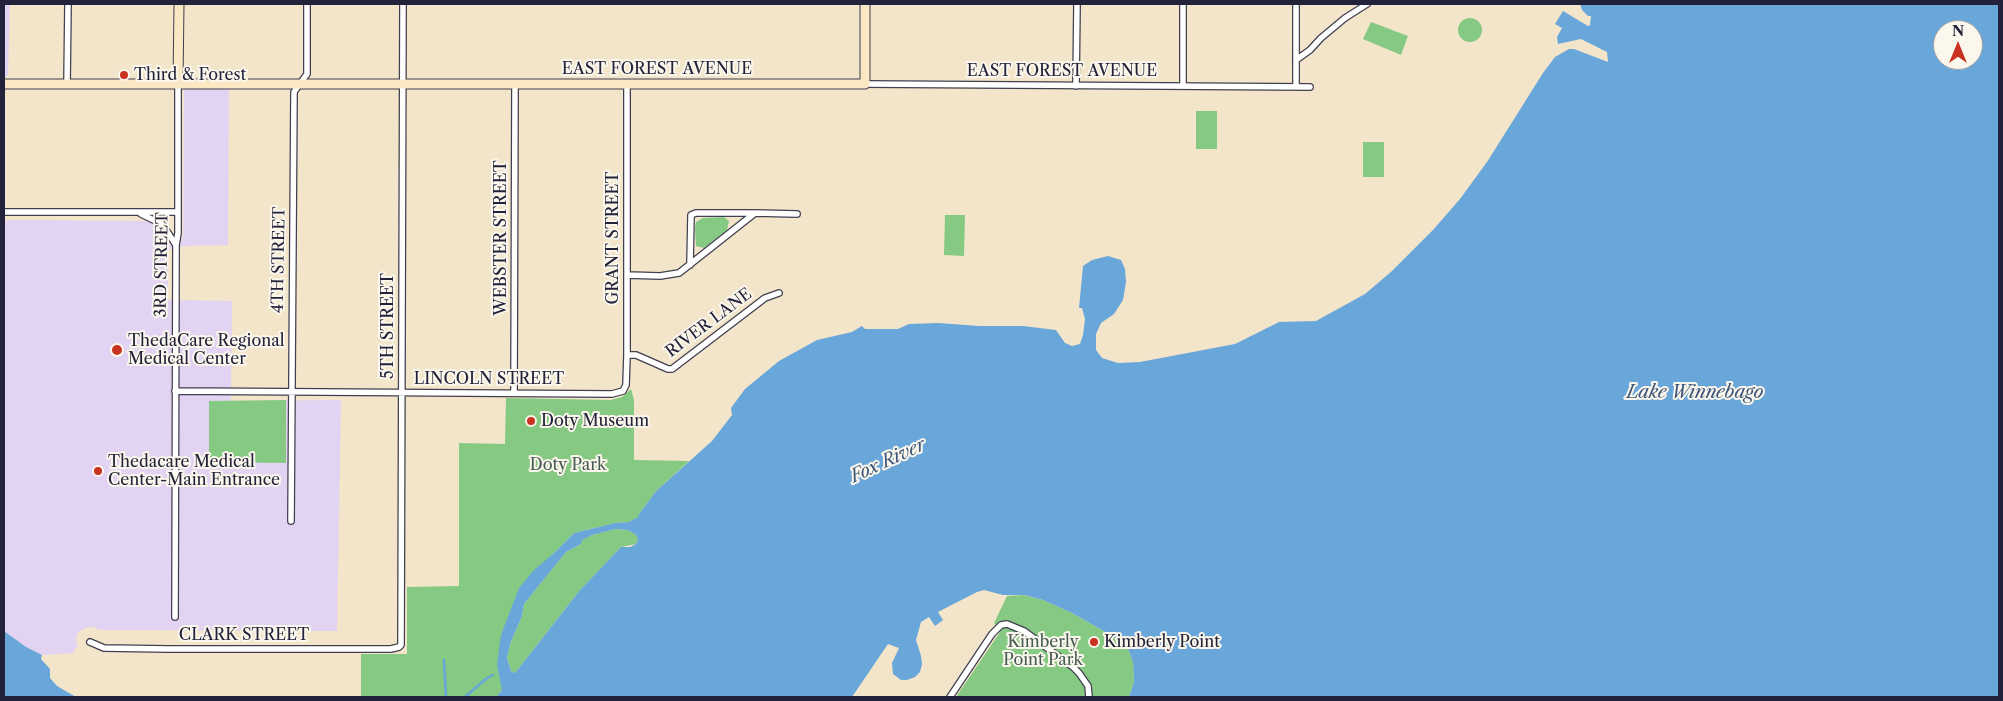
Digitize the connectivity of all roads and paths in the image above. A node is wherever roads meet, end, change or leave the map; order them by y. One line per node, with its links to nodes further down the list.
1 (68, 4): 13 (street)
2 (179, 4): 11 (street, 3RD STREET)
3 (307, 4): 14 (street, 4TH STREET)
4 (403, 4): 15 (street, 5TH STREET)
5 (865, 4): 18 (street)
6 (1077, 4): 19 (street)
7 (1183, 4): 20 (street)
8 (1296, 4): 10 (street)
9 (1367, 4): 10 (street)
10 (1296, 60): 21 (street)
11 (178, 83): 13 (street, EAST FOREST AVENUE); 14 (street, EAST FOREST AVENUE); 25 (street, 3RD STREET)
12 (4, 84): 13 (street, EAST FOREST AVENUE)
13 (68, 84)
14 (299, 84): 15 (street, EAST FOREST AVENUE); 34 (street, 4TH STREET)
15 (402, 84): 16 (street, EAST FOREST AVENUE); 36 (street, 5TH STREET)
16 (515, 84): 17 (street, EAST FOREST AVENUE); 37 (street, WEBSTER STREET)
17 (627, 84): 18 (street, EAST FOREST AVENUE); 30 (street, GRANT STREET)
18 (865, 84): 19 (street, EAST FOREST AVENUE)
19 (1076, 86): 20 (street, EAST FOREST AVENUE)
20 (1183, 86): 21 (street, EAST FOREST AVENUE)
21 (1296, 87): 22 (street, EAST FOREST AVENUE)
22 (1310, 87)
23 (4, 212): 24 (street)
24 (134, 212): 25 (street); 28 (street)
25 (178, 212): 28 (street, 3RD STREET)
26 (755, 214): 27 (street); 29 (street); 29 (street)
27 (797, 214)
28 (176, 245): 33 (street, 3RD STREET)
29 (690, 265): 30 (street)
30 (627, 275): 32 (street, GRANT STREET)
31 (779, 293): 32 (street, RIVER LANE)
32 (627, 356): 35 (street, GRANT STREET)
33 (175, 391): 34 (street, LINCOLN STREET); 39 (street, 3RD STREET)
34 (292, 391): 36 (street, LINCOLN STREET); 38 (street, 4TH STREET)
35 (623, 391): 37 (street, LINCOLN STREET)
36 (402, 392): 37 (street, LINCOLN STREET); 41 (street, 5TH STREET)
37 (514, 392)
38 (292, 521)
39 (175, 617)
40 (90, 642): 41 (street, CLARK STREET)
41 (399, 647)
42 (950, 697): 43 (street)
43 (1089, 697)

